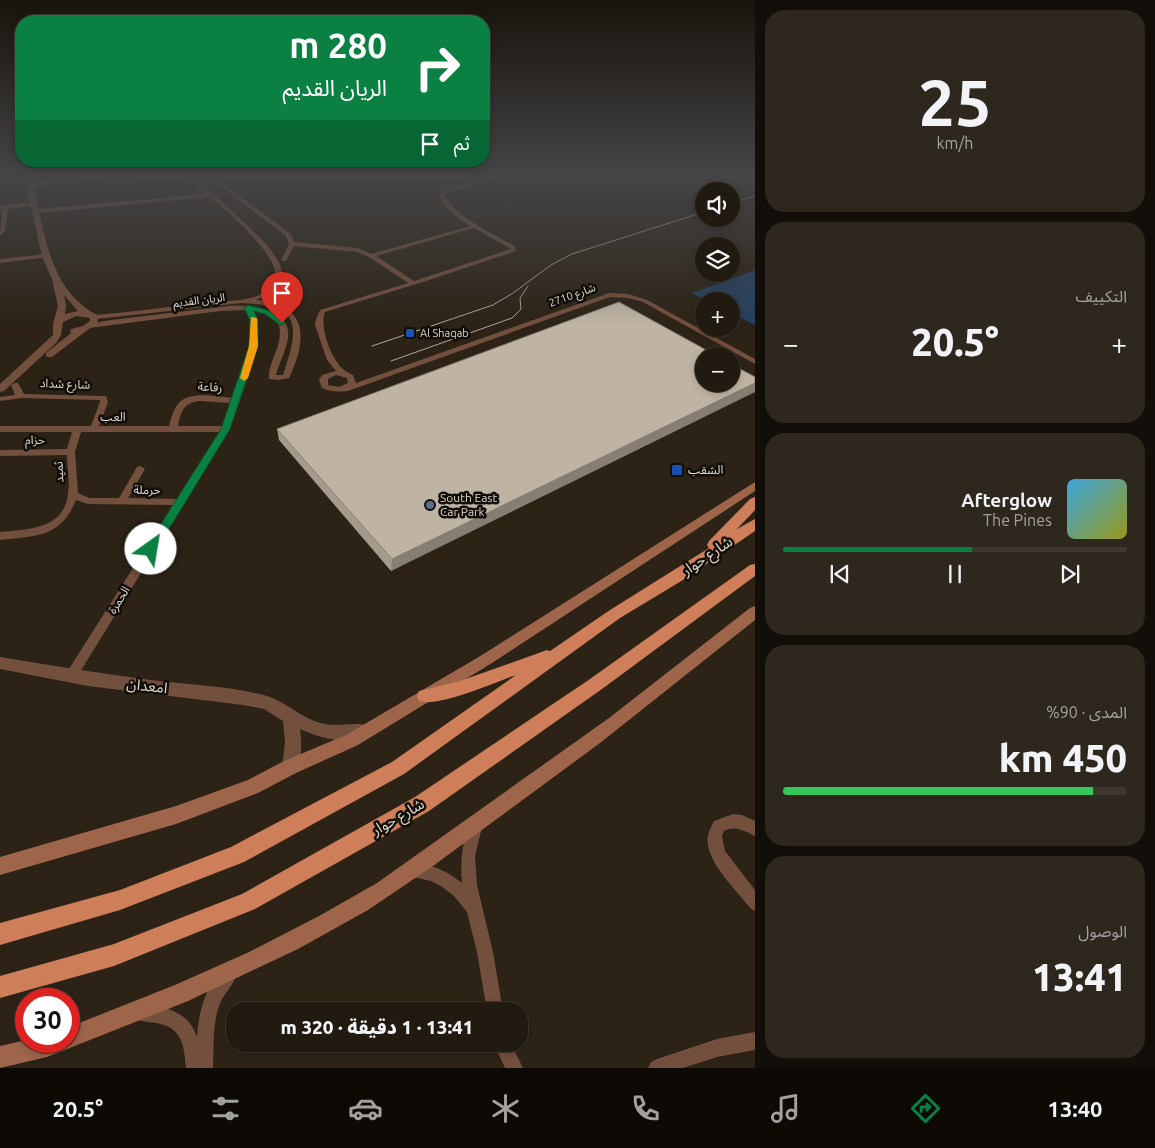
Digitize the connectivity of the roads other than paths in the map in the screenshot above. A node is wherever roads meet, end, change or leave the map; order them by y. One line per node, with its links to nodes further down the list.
1 (38, 225): 6 (street)
2 (243, 225): 12 (street)
3 (275, 225): 5 (street)
4 (475, 226): 7 (street); 11 (street)
5 (292, 244): 7 (street); 8 (street)
6 (46, 256): 9 (street); 10 (street)
7 (371, 256): 11 (street)
8 (284, 260)
9 (0, 261)
10 (56, 279): 15 (street); 16 (street)
11 (413, 283): 18 (street)
12 (273, 291): 13 (street); 14 (street)
13 (246, 304): 14 (street, الريان القديم); 14 (street, الريان القديم); 15 (street, الريان القديم); 17 (street, الريان القديم); 28 (street, الحمرة)
14 (274, 305)
15 (90, 315): 16 (street); 17 (street)
16 (59, 324): 17 (street); 24 (street)
17 (86, 328): 23 (street)
18 (330, 360): 20 (street); 22 (street)
19 (755, 362): 21 (street, شارع 2710)
20 (344, 374): 21 (street, شارع 2710); 22 (street, شارع 2710); 25 (street)
21 (390, 374): 25 (street, شارع 2710)
22 (326, 377): 25 (street)
23 (15, 385): 26 (street, شارع شداد); 27 (street)
24 (0, 388)
25 (345, 389)
26 (22, 396): 27 (street, شارع شداد); 31 (street, شارع شداد)
27 (0, 399)
28 (236, 401): 32 (street, رفاعة); 33 (street, الحمرة)
29 (0, 429): 30 (street, العب)
30 (77, 429): 31 (street, العب); 34 (street, ثميد)
31 (94, 429): 32 (street, العب)
32 (172, 429): 33 (street, العب)
33 (226, 429): 40 (street, الحمرة)
34 (71, 452): 35 (street, حزام); 38 (street, ثميد)
35 (0, 453)
36 (140, 469): 39 (street, حرملة)
37 (755, 486): 52 (main road)
38 (73, 495): 39 (street, ثميد); 43 (street)
39 (121, 502): 40 (street, حرملة)
40 (181, 502): 51 (street, الحمرة)
41 (755, 502): 44 (highway)
42 (755, 524): 44 (highway, شارع حوار)
43 (0, 536)
44 (698, 562): 49 (highway, شارع حوار)
45 (755, 569): 47 (highway, شارع حوار)
46 (755, 577): 47 (highway)
47 (729, 587): 64 (highway, شارع حوار)
48 (755, 612): 56 (main road)
49 (565, 650): 52 (highway); 62 (highway, شارع حوار)
50 (0, 663): 51 (street, امعدان)
51 (71, 676): 53 (street, امعدان)
52 (425, 696): 54 (main road)
53 (290, 717): 54 (street, امعدان); 55 (street)
54 (364, 731): 55 (main road)
55 (290, 767): 58 (main road)
56 (475, 826): 59 (main road); 61 (street)
57 (755, 830): 60 (street)
58 (0, 866)
59 (413, 871): 61 (street); 63 (main road)
60 (755, 903)
61 (474, 911): 65 (street)
62 (0, 934)
63 (235, 970): 66 (main road); 73 (street)
64 (0, 987)
65 (494, 1002)
66 (136, 1012): 67 (main road); 72 (street)
67 (80, 1034)
68 (755, 1041): 75 (street)
69 (506, 1052): 74 (street)
70 (15, 1053): 71 (main road)
71 (0, 1056)
72 (195, 1068)
73 (204, 1068)
74 (514, 1068)
75 (656, 1068)

